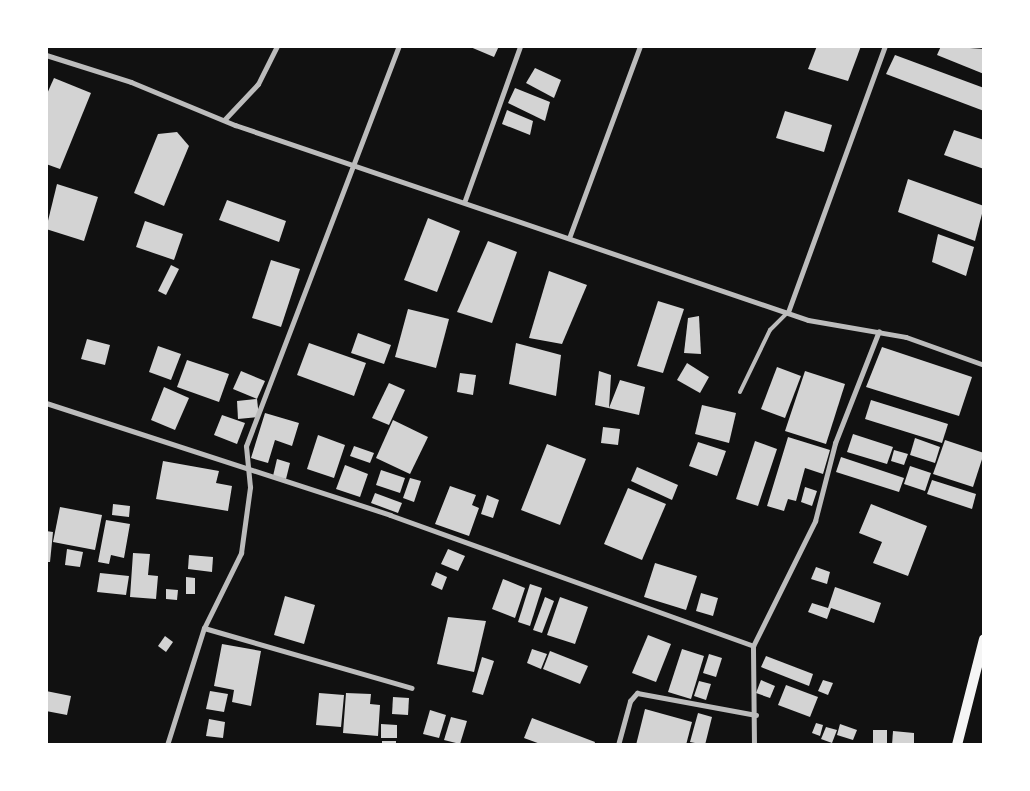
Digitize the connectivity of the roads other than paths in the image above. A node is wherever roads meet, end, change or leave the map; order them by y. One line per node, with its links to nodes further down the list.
1 (277, 46): 7 (street)
2 (399, 46): 8 (street)
3 (520, 46): 9 (street)
4 (640, 46): 10 (street)
5 (885, 46): 11 (street)
6 (46, 55): 7 (street)
7 (225, 119): 8 (street)
8 (355, 166): 9 (street); 16 (street)
9 (465, 200): 10 (street)
10 (569, 238): 11 (street)
11 (788, 312): 12 (street); 14 (lane)
12 (879, 331): 13 (street); 19 (street)
13 (984, 365)
14 (740, 392)
15 (46, 403): 16 (street)
16 (248, 472): 17 (street); 19 (street)
17 (204, 628): 20 (street); 22 (street)
18 (984, 639): 25 (main road)
19 (754, 646): 21 (street)
20 (412, 688)
21 (756, 715): 23 (street); 24 (street)
22 (167, 745)
23 (618, 745)
24 (754, 745)
25 (957, 745)

